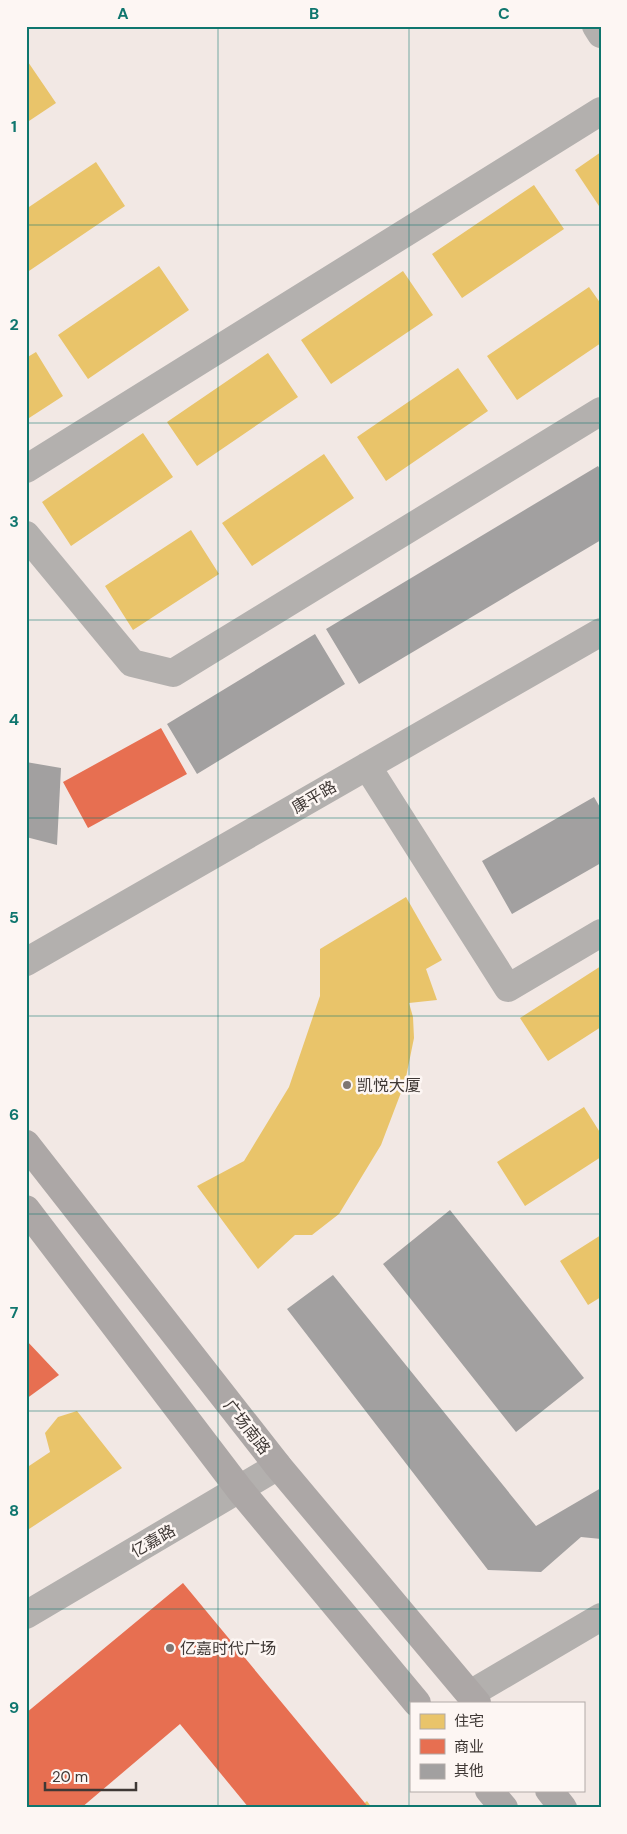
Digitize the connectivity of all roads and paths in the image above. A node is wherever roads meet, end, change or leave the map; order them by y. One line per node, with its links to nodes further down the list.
1 (596, 26): 2 (street)
2 (601, 34)
3 (601, 111): 5 (street)
4 (601, 411): 6 (street)
5 (26, 469)
6 (26, 535)
7 (601, 632): 8 (street, 康平路)
8 (367, 766): 9 (street); 10 (street, 康平路)
9 (601, 933)
10 (26, 962)
11 (26, 1144): 13 (main road, 广场南路)
12 (26, 1209): 14 (main road)
13 (278, 1466): 14 (street, 亿嘉路); 17 (main road, 广场南路)
14 (240, 1490): 15 (street, 亿嘉路); 18 (main road)
15 (26, 1615)
16 (601, 1617): 17 (street)
17 (474, 1698)
18 (416, 1702)
19 (491, 1792): 21 (main road)
20 (551, 1792): 22 (main road)
21 (504, 1808)
22 (563, 1808)

